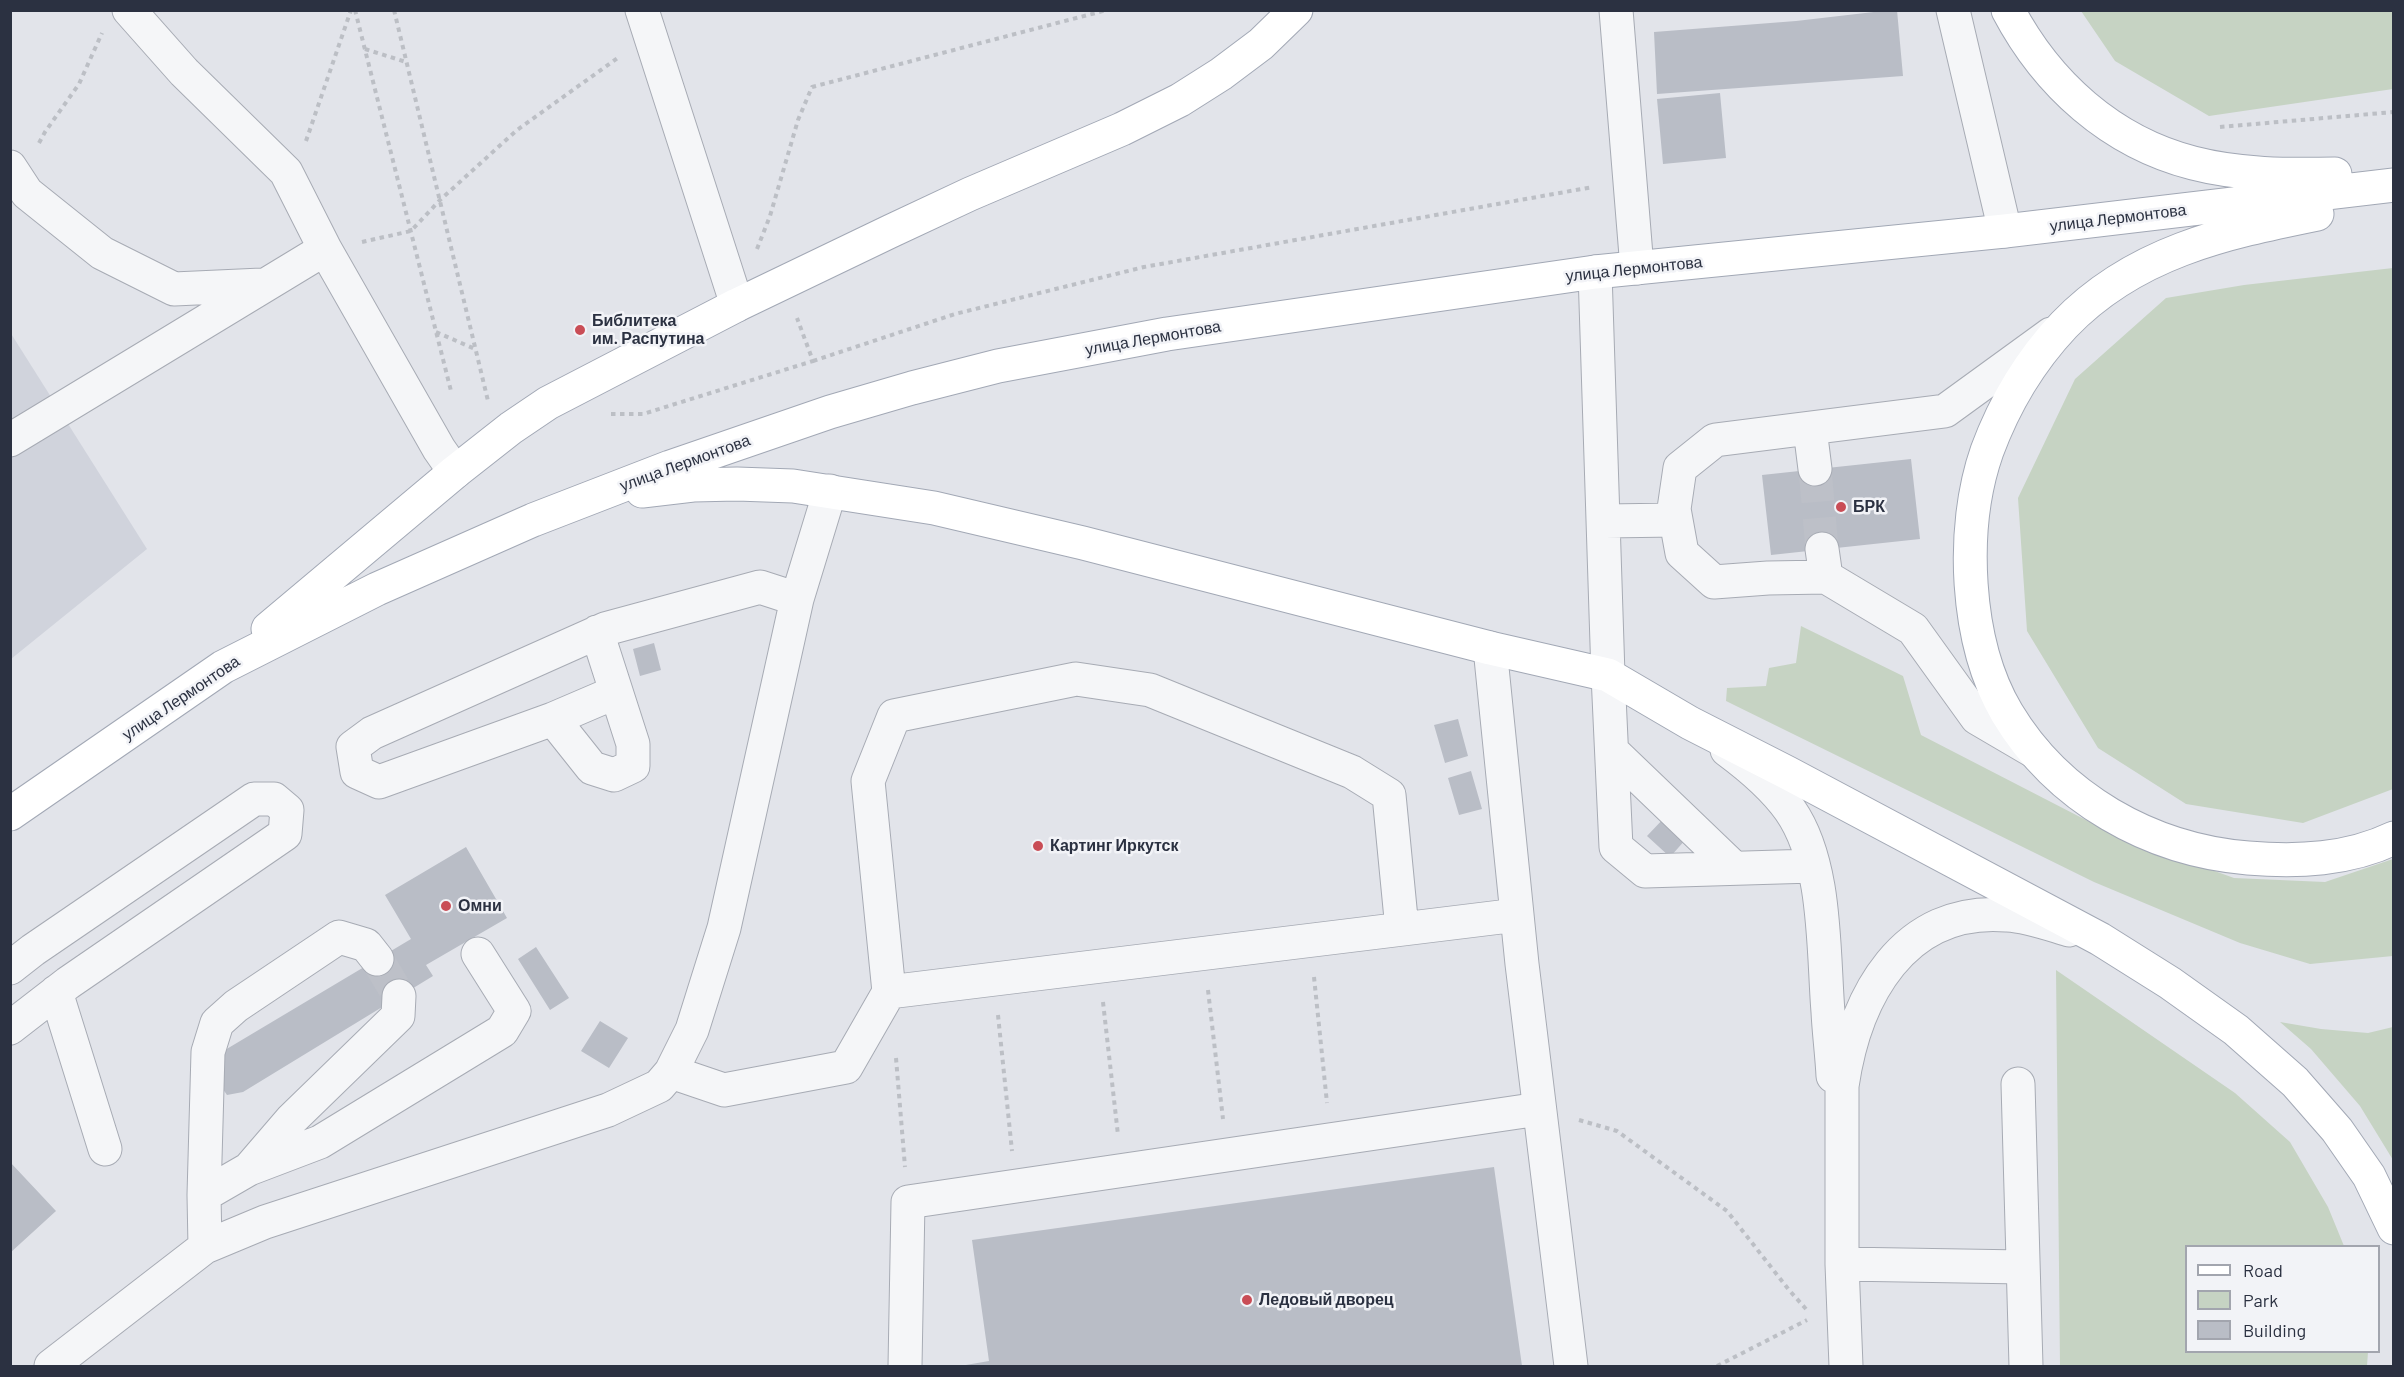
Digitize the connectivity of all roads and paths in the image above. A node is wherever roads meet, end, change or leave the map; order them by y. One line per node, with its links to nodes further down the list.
1 (129, 10): 18 (street)
2 (353, 10): 11 (path); 18 (path)
3 (394, 10): 13 (path)
4 (642, 10): 31 (street)
5 (1107, 10): 26 (path)
6 (1296, 10): 29 (main road)
7 (1616, 10): 27 (street)
8 (1953, 10): 24 (street)
9 (2008, 10): 16 (main road)
10 (102, 32): 17 (path)
11 (364, 49): 13 (path); 23 (path)
12 (620, 56): 22 (path)
13 (406, 62): 22 (path)
14 (2394, 112): 15 (path)
15 (2220, 127)
16 (2394, 172)
17 (15, 175): 30 (street)
18 (292, 184): 25 (street)
19 (2394, 185): 24 (main road, улица Лермонтова)
20 (1580, 188): 35 (path)
21 (2394, 199): 32 (main road)
22 (440, 200): 23 (path); 34 (path)
23 (411, 231): 25 (path); 33 (path)
24 (2005, 231): 27 (main road, улица Лермонтова)
25 (325, 249): 30 (street); 42 (street)
26 (755, 254)
27 (1637, 268): 28 (main road, улица Лермонтова)
28 (1595, 272): 44 (main road, улица Лермонтова); 46 (street)
29 (784, 282): 31 (main road); 35 (path)
30 (265, 285): 40 (street)
31 (737, 304): 42 (main road)
32 (2065, 324): 39 (street); 56 (main road)
33 (435, 332): 34 (path); 36 (path)
34 (475, 349): 37 (path)
35 (813, 360): 38 (path)
36 (453, 399)
37 (490, 412)
38 (602, 414)
39 (1810, 429): 41 (street); 45 (street)
40 (10, 440)
41 (1815, 470)
42 (455, 472): 50 (main road)
43 (830, 491): 44 (main road); 47 (street); 49 (main road)
44 (533, 520): 50 (main road, улица Лермонтова)
45 (1676, 520): 46 (street); 56 (street)
46 (1605, 521): 51 (street)
47 (797, 599): 48 (street); 75 (street)
48 (601, 631): 52 (street); 53 (street)
49 (1490, 648): 51 (main road); 61 (street)
50 (223, 667): 57 (main road, улица Лермонтова)
51 (1608, 675): 54 (main road); 55 (street)
52 (616, 692): 53 (street); 53 (street)
53 (553, 719)
54 (1690, 723): 59 (street); 63 (main road)
55 (1612, 751): 60 (street); 60 (street)
56 (2035, 752): 58 (main road)
57 (10, 814)
58 (2394, 838)
59 (1813, 866): 60 (street); 82 (street)
60 (1734, 868)
61 (1517, 915): 62 (street); 78 (street)
62 (1402, 929): 66 (street); 70 (street)
63 (2100, 939): 82 (street); 88 (main road)
64 (478, 954): 83 (street)
65 (377, 959): 86 (street)
66 (1100, 966): 68 (street); 84 (path)
67 (10, 968): 69 (street)
68 (994, 979): 70 (street); 85 (path)
69 (56, 992): 73 (street); 80 (street)
70 (889, 992): 75 (street)
71 (399, 996): 83 (street)
72 (1318, 1017): 79 (path)
73 (10, 1028)
74 (1213, 1031): 81 (path)
75 (671, 1072): 89 (street)
76 (898, 1076): 87 (path)
77 (2018, 1083): 91 (street)
78 (1539, 1109): 79 (street); 94 (street); 95 (path)
79 (1331, 1140): 81 (street)
80 (105, 1149)
81 (1227, 1155): 84 (street)
82 (1841, 1156): 90 (street)
83 (249, 1169): 86 (street)
84 (1123, 1171): 85 (street)
85 (1015, 1186): 87 (street)
86 (204, 1195): 89 (street)
87 (908, 1202): 93 (street)
88 (2394, 1228)
89 (206, 1246): 92 (street)
90 (1842, 1264): 91 (street); 96 (street)
91 (2023, 1267): 97 (street)
92 (51, 1366)
93 (905, 1366)
94 (1571, 1366)
95 (1717, 1366)
96 (1846, 1366)
97 (2026, 1366)

